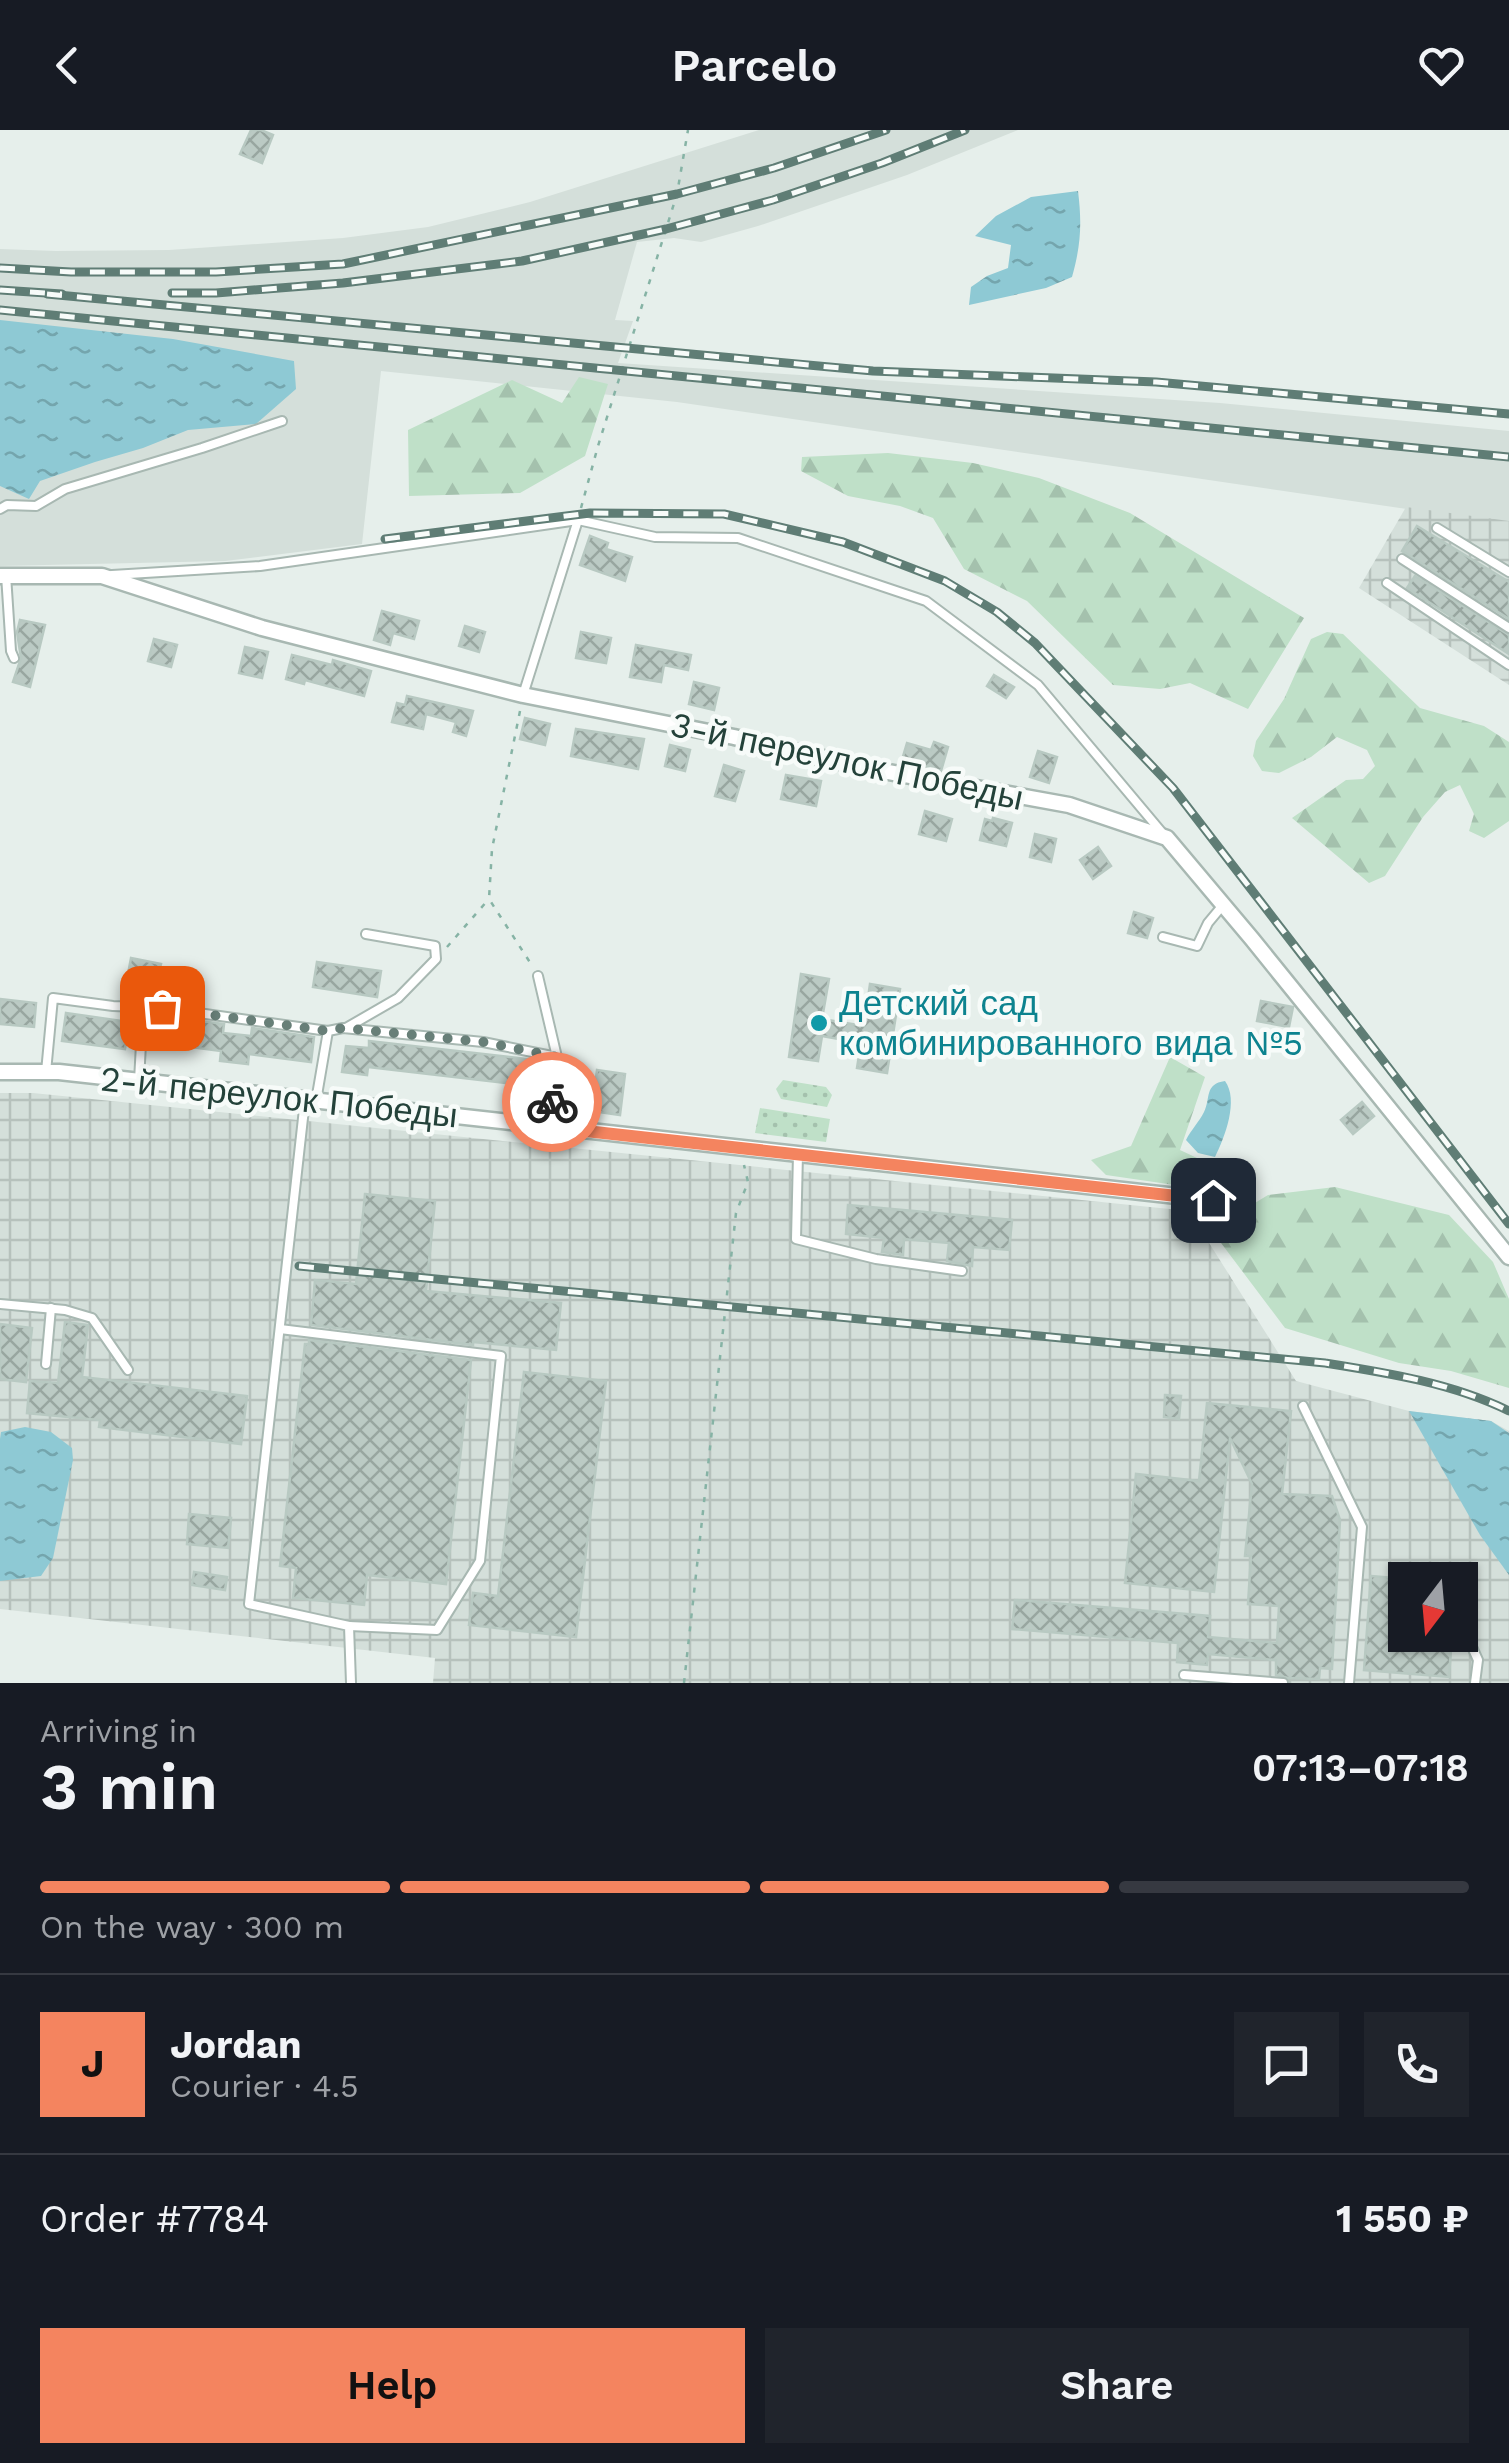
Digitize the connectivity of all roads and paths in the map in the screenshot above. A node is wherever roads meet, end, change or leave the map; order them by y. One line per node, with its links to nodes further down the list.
1 (688, 130): 4 (path)
2 (282, 420): 3 (lane)
3 (0, 509)
4 (578, 520): 9 (lane); 14 (lane); 15 (lane)
5 (1437, 528): 7 (lane)
6 (1402, 559): 11 (lane)
7 (1509, 572)
8 (3, 576): 9 (street, 3-й переулок Победы); 12 (lane)
9 (102, 576): 14 (street, 3-й переулок Победы)
10 (1387, 583): 13 (lane)
11 (1509, 628)
12 (14, 658)
13 (1509, 664)
14 (523, 695): 15 (street, 3-й переулок Победы); 16 (path)
15 (1166, 838): 17 (street)
16 (489, 899): 20 (path); 21 (path)
17 (1223, 905): 19 (lane); 34 (street)
18 (366, 934): 20 (lane)
19 (1164, 938)
20 (436, 959): 23 (lane)
21 (538, 976): 25 (lane)
22 (143, 1007): 24 (lane); 27 (lane); 28 (lane)
23 (346, 1028): 24 (lane); 25 (lane)
24 (328, 1031): 29 (lane)
25 (557, 1057): 30 (lane)
26 (0, 1072): 27 (street, 2-й переулок Победы)
27 (46, 1072): 28 (street, 2-й переулок Победы)
28 (140, 1081): 29 (street, 2-й переулок Победы)
29 (311, 1100): 30 (street, 2-й переулок Победы); 38 (lane)
30 (549, 1127): 31 (street, 2-й переулок Победы)
31 (740, 1148): 32 (street, 2-й переулок Победы); 46 (path)
32 (798, 1154): 33 (street, 2-й переулок Победы); 35 (lane)
33 (1213, 1200)
34 (1509, 1257)
35 (962, 1271)
36 (0, 1304): 37 (lane)
37 (51, 1308): 39 (lane); 40 (lane)
38 (280, 1328): 42 (lane); 42 (lane)
39 (46, 1364)
40 (128, 1370)
41 (1303, 1406): 48 (lane)
42 (349, 1626): 45 (lane)
43 (1474, 1652): 49 (lane)
44 (1184, 1675): 47 (lane)
45 (351, 1683)
46 (684, 1683)
47 (1283, 1683)
48 (1348, 1683)
49 (1475, 1683)

